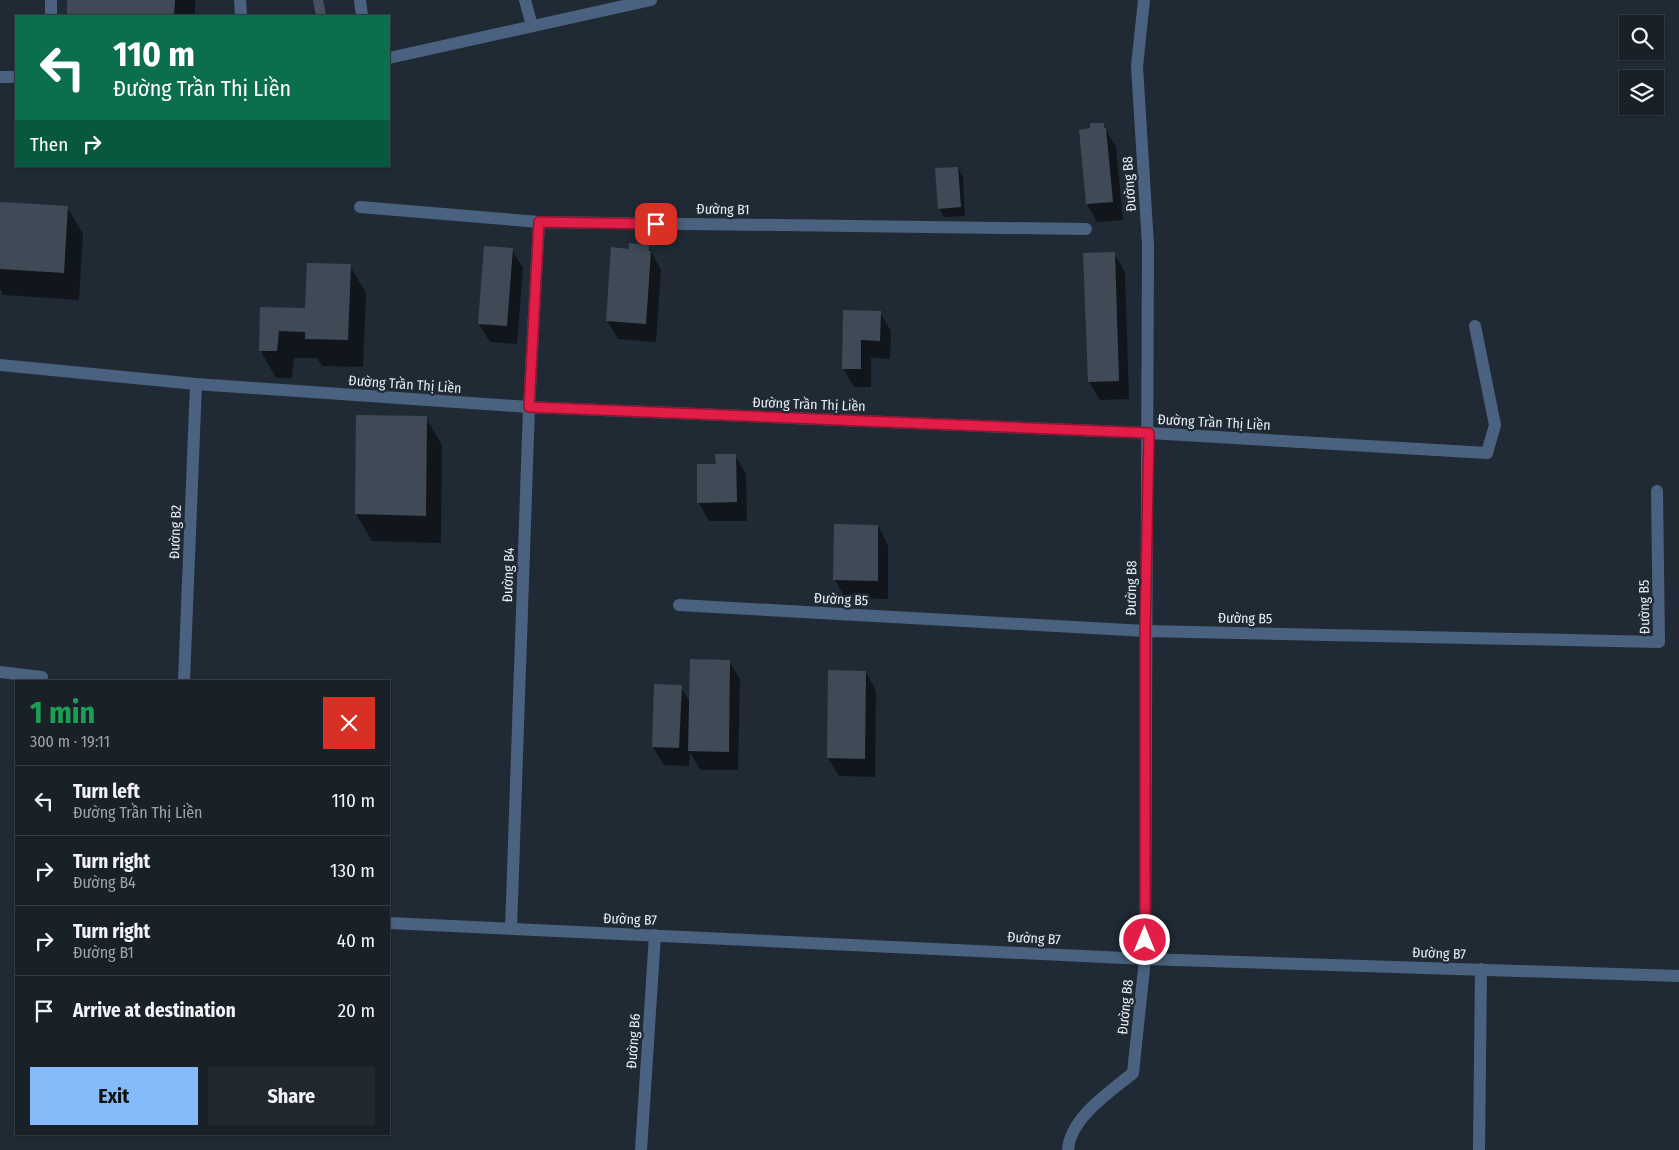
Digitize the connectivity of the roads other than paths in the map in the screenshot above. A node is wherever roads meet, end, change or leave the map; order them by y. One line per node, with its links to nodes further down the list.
1 (51, 0): 7 (street)
2 (240, 0): 8 (street)
3 (360, 0): 9 (street)
4 (525, 0): 10 (street)
5 (651, 0): 10 (street)
6 (1144, 0): 21 (street, Đường B8)
7 (51, 15)
8 (241, 15)
9 (362, 15)
10 (532, 26): 11 (street)
11 (390, 58)
12 (15, 76): 13 (street)
13 (0, 77)
14 (360, 207): 15 (street, Đường B1)
15 (539, 222): 16 (street, Đường B1); 20 (street, Đường B4)
16 (1086, 230)
17 (1475, 326): 21 (street, Đường Trần Thị Liền)
18 (0, 365): 19 (street, Đường Trần Thị Liền)
19 (196, 384): 20 (street, Đường Trần Thị Liền); 27 (street, Đường B2)
20 (529, 407): 21 (street, Đường Trần Thị Liền); 29 (street, Đường B4)
21 (1149, 433): 24 (street, Đường B8)
22 (1656, 491): 24 (street, Đường B5)
23 (679, 605): 24 (street, Đường B5)
24 (1145, 631): 31 (street, Đường B8)
25 (0, 672): 26 (street)
26 (42, 676)
27 (184, 680)
28 (390, 923): 29 (street, Đường B7)
29 (511, 929): 30 (street, Đường B7)
30 (655, 935): 31 (street, Đường B7); 34 (street, Đường B6)
31 (1145, 959): 32 (street, Đường B7); 35 (street, Đường B8)
32 (1481, 969): 33 (street, Đường B7); 36 (street)
33 (1679, 976)
34 (641, 1150)
35 (1068, 1150)
36 (1479, 1150)

